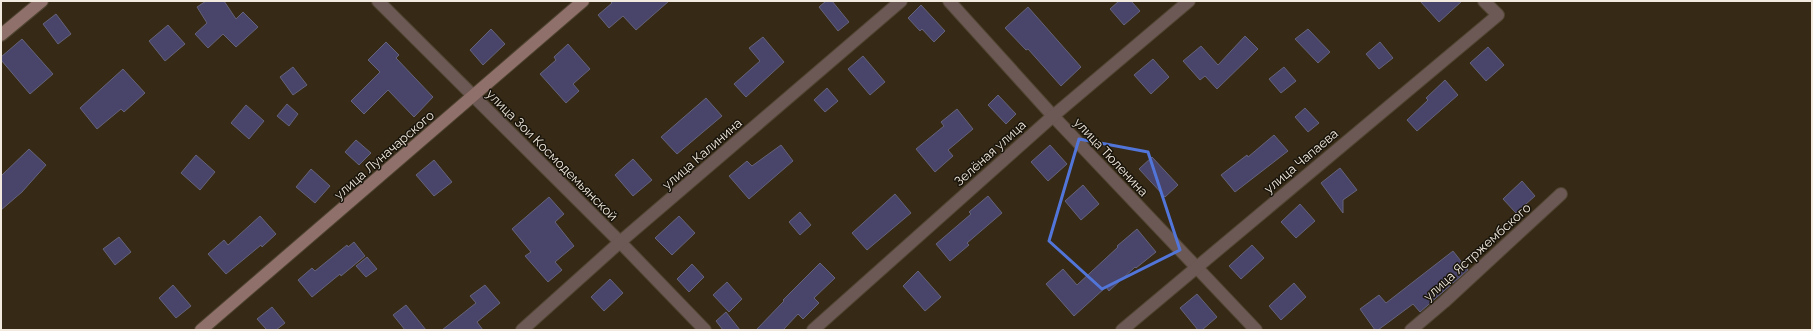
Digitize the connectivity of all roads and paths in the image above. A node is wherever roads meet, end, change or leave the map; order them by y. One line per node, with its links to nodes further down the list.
1 (42, 1): 8 (main road)
2 (378, 1): 9 (street, улица Зои Космодемьянской)
3 (583, 1): 9 (main road, улица Луначарского)
4 (901, 1): 12 (street, улица Калинина)
5 (949, 1): 10 (street, улица Тюленина)
6 (1189, 1): 10 (street, Зелёная улица)
7 (1484, 1): 13 (street, улица Чапаева)
8 (1, 35)
9 (474, 96): 12 (street, улица Зои Космодемьянской); 14 (main road, улица Луначарского)
10 (1053, 116): 13 (street, улица Тюленина); 17 (street, Зелёная улица)
11 (1561, 194): 20 (street, улица Ястржембского)
12 (620, 242): 15 (street, улица Калинина); 16 (street, улица Зои Космодемьянской)
13 (1196, 267): 18 (street, улица Чапаева); 19 (street, улица Тюленина)
14 (202, 330)
15 (522, 330)
16 (705, 330)
17 (813, 330)
18 (1122, 330)
19 (1256, 330)
20 (1411, 330)

